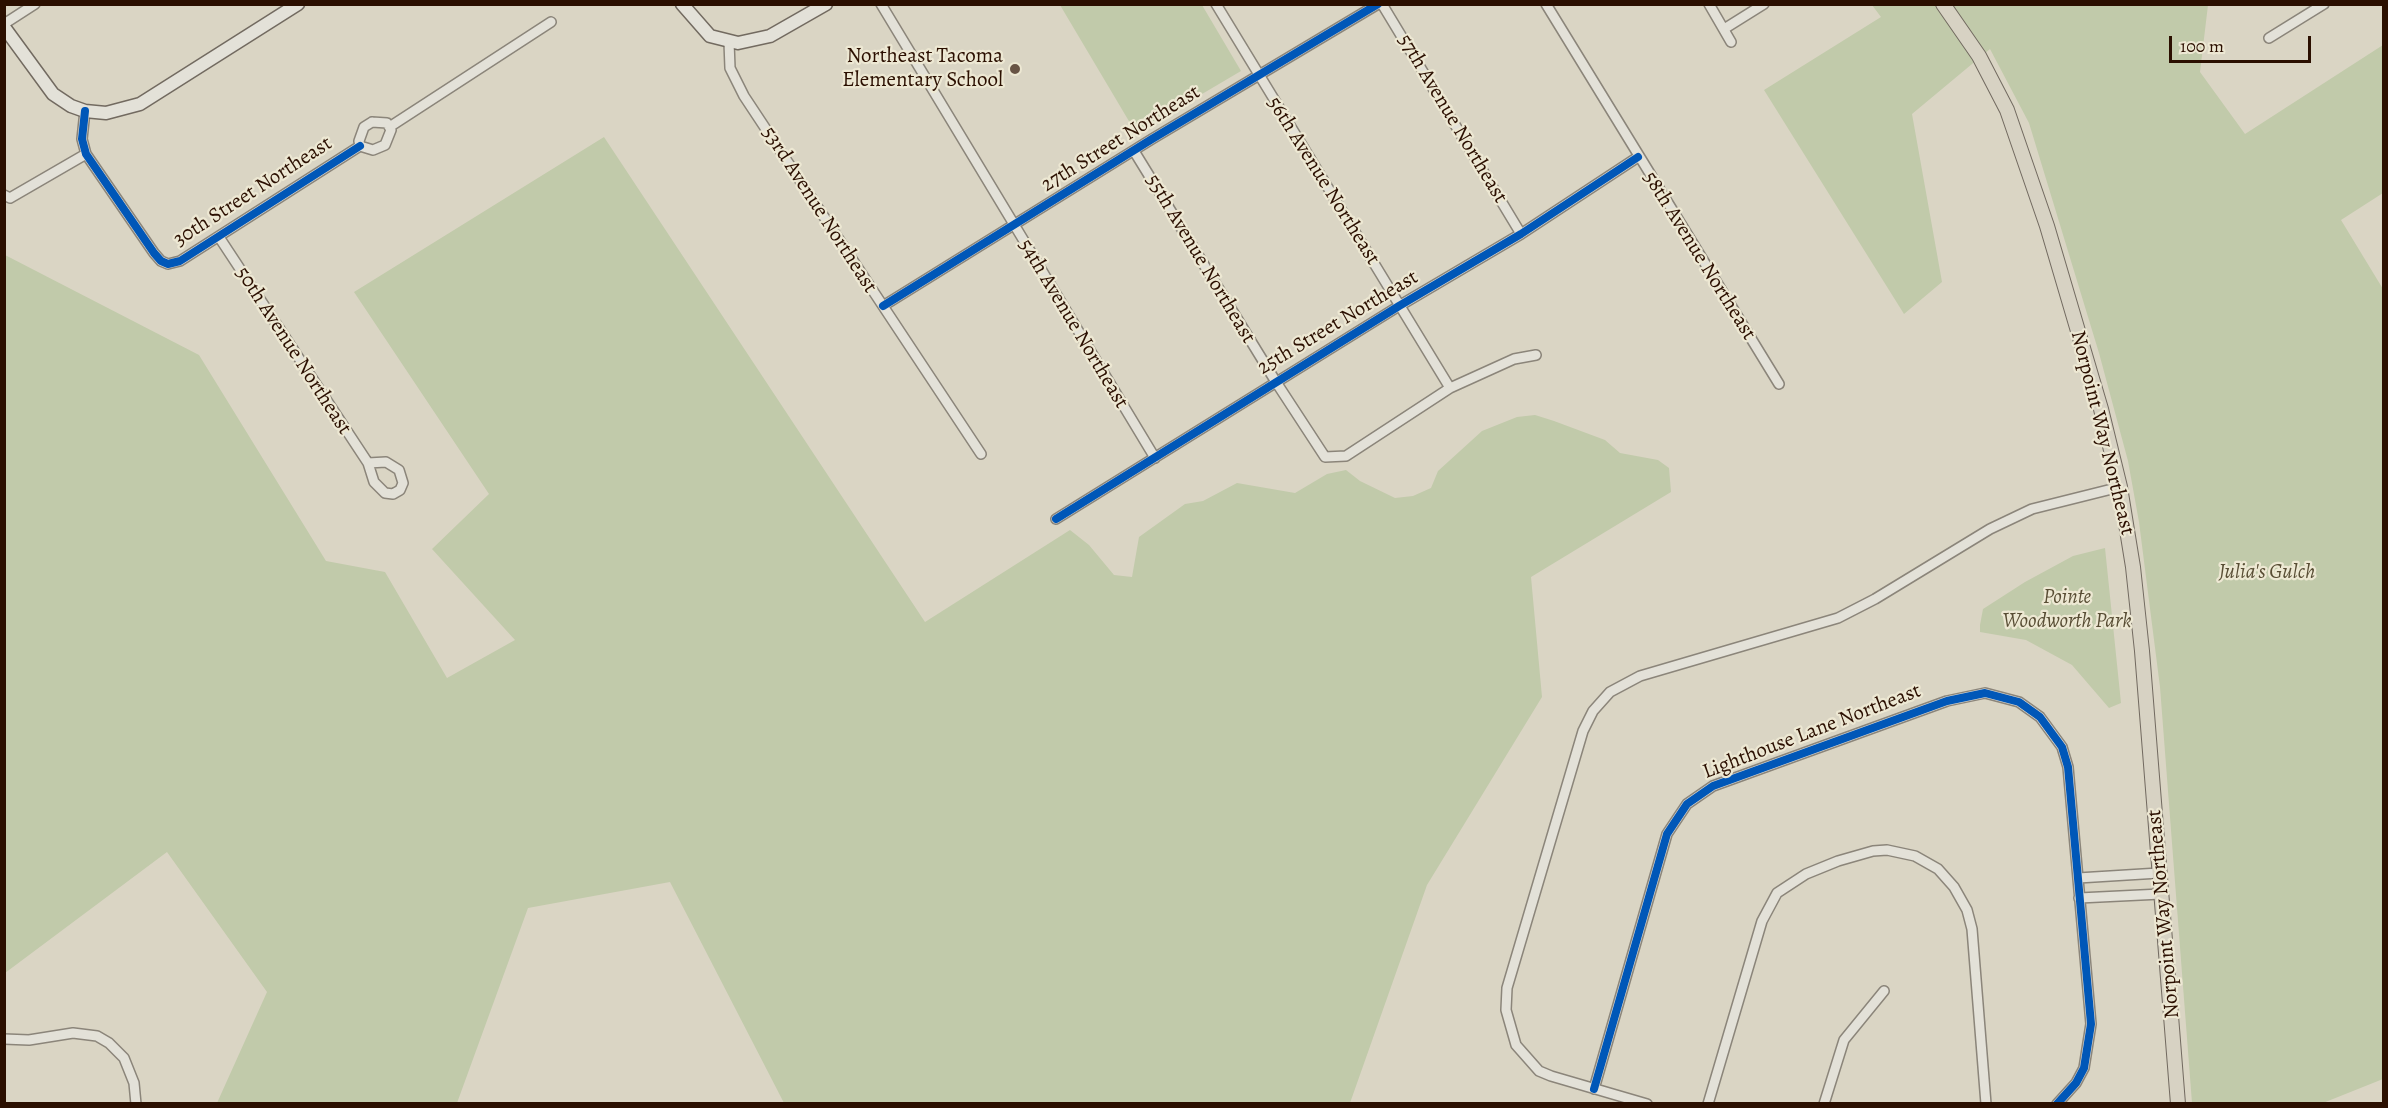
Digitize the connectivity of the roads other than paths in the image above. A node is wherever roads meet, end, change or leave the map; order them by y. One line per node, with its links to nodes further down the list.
1 (35, 4): 14 (street)
2 (298, 4): 20 (street)
3 (682, 4): 17 (street)
4 (826, 4): 17 (street)
5 (881, 4): 27 (street, 54th Avenue Northeast)
6 (1216, 4): 19 (street, 56th Avenue Northeast)
7 (1380, 4): 19 (street, 27th Street Northeast); 28 (street, 57th Avenue Northeast)
8 (1546, 4): 25 (street, 58th Avenue Northeast)
9 (1709, 4): 15 (street)
10 (1764, 4): 15 (street)
11 (1943, 4): 39 (main road, Norpoint Way Northeast)
12 (2324, 4): 16 (street)
13 (551, 22): 21 (street, 30th Street Northeast)
14 (4, 26): 20 (street)
15 (1724, 29): 18 (street)
16 (2269, 38)
17 (729, 42): 30 (street, 53rd Avenue Northeast)
18 (1731, 42)
19 (1258, 76): 23 (street, 27th Street Northeast); 31 (street, 56th Avenue Northeast)
20 (85, 111): 24 (street)
21 (391, 126): 22 (street, 30th Street Northeast); 22 (street, 30th Street Northeast)
22 (360, 146): 29 (street, 30th Street Northeast)
23 (1134, 151): 27 (street, 27th Street Northeast); 33 (street, 55th Avenue Northeast)
24 (86, 154): 26 (street); 29 (street, 30th Street Northeast)
25 (1638, 157): 28 (street, 25th Street Northeast); 34 (street, 58th Avenue Northeast)
26 (7, 196)
27 (1014, 226): 30 (street, 27th Street Northeast); 37 (street, 54th Avenue Northeast)
28 (1521, 234): 31 (street, 25th Street Northeast)
29 (219, 237): 38 (street, 50th Avenue Northeast)
30 (883, 306): 36 (street, 53rd Avenue Northeast)
31 (1399, 306): 33 (street, 25th Street Northeast); 35 (street, 56th Avenue Northeast)
32 (1536, 355): 35 (street)
33 (1276, 382): 35 (street, 55th Avenue Northeast); 37 (street, 25th Street Northeast)
34 (1779, 384)
35 (1450, 388)
36 (981, 454)
37 (1155, 458): 40 (street, 25th Street Northeast)
38 (368, 463)
39 (2120, 487): 41 (main road, Norpoint Way Northeast); 47 (street)
40 (1056, 519)
41 (2159, 873): 42 (street); 43 (main road, Norpoint Way Northeast)
42 (2078, 878): 44 (street, Lighthouse Lane Northeast); 47 (street, Lighthouse Lane Northeast)
43 (2161, 894): 44 (street); 54 (main road, Norpoint Way Northeast)
44 (2079, 898): 53 (street, Lighthouse Lane Northeast)
45 (1884, 991): 51 (street)
46 (4, 1039): 48 (street)
47 (1594, 1089): 49 (street)
48 (136, 1104)
49 (1647, 1104)
50 (1708, 1104): 52 (street)
51 (1824, 1104)
52 (1986, 1104)
53 (2057, 1104)
54 (2178, 1104)

